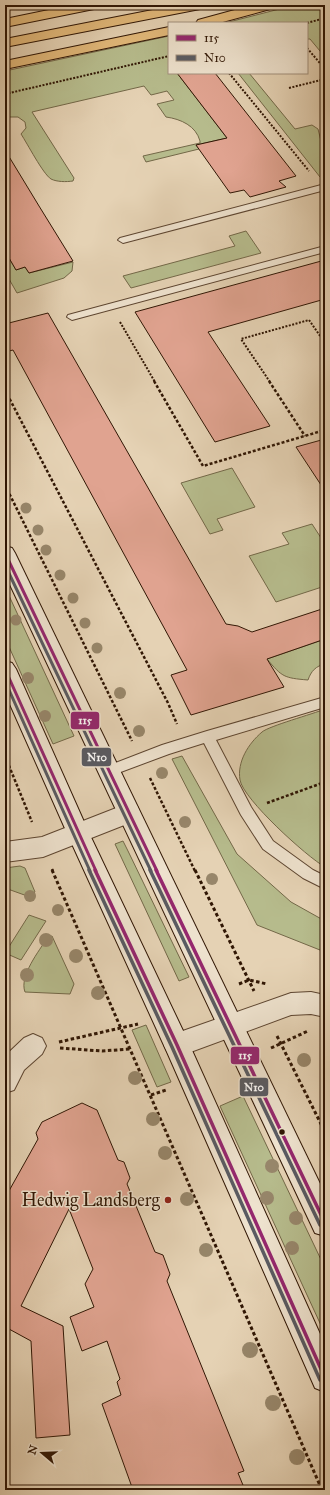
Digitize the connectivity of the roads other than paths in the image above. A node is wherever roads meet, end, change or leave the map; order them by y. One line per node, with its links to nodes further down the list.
1 (94, 5): 5 (highway)
2 (200, 5): 7 (highway)
3 (268, 5): 4 (highway)
4 (207, 22)
5 (5, 23)
6 (168, 31): 8 (highway)
7 (5, 43)
8 (5, 65)
9 (324, 187): 10 (lane)
10 (123, 240)
11 (325, 249): 12 (lane)
12 (72, 317)
13 (5, 553): 17 (main road)
14 (5, 669): 19 (main road)
15 (325, 702): 16 (lane)
16 (207, 736): 17 (lane); 21 (lane)
17 (110, 772): 18 (main road)
18 (129, 813): 19 (main road); 23 (main road)
19 (78, 833): 20 (main road); 24 (main road)
20 (5, 852)
21 (325, 884)
22 (325, 1006): 23 (main road)
23 (230, 1024): 24 (main road); 27 (main road)
24 (176, 1044): 28 (main road)
25 (33, 1046): 26 (main road)
26 (5, 1081)
27 (325, 1223)
28 (325, 1378)

